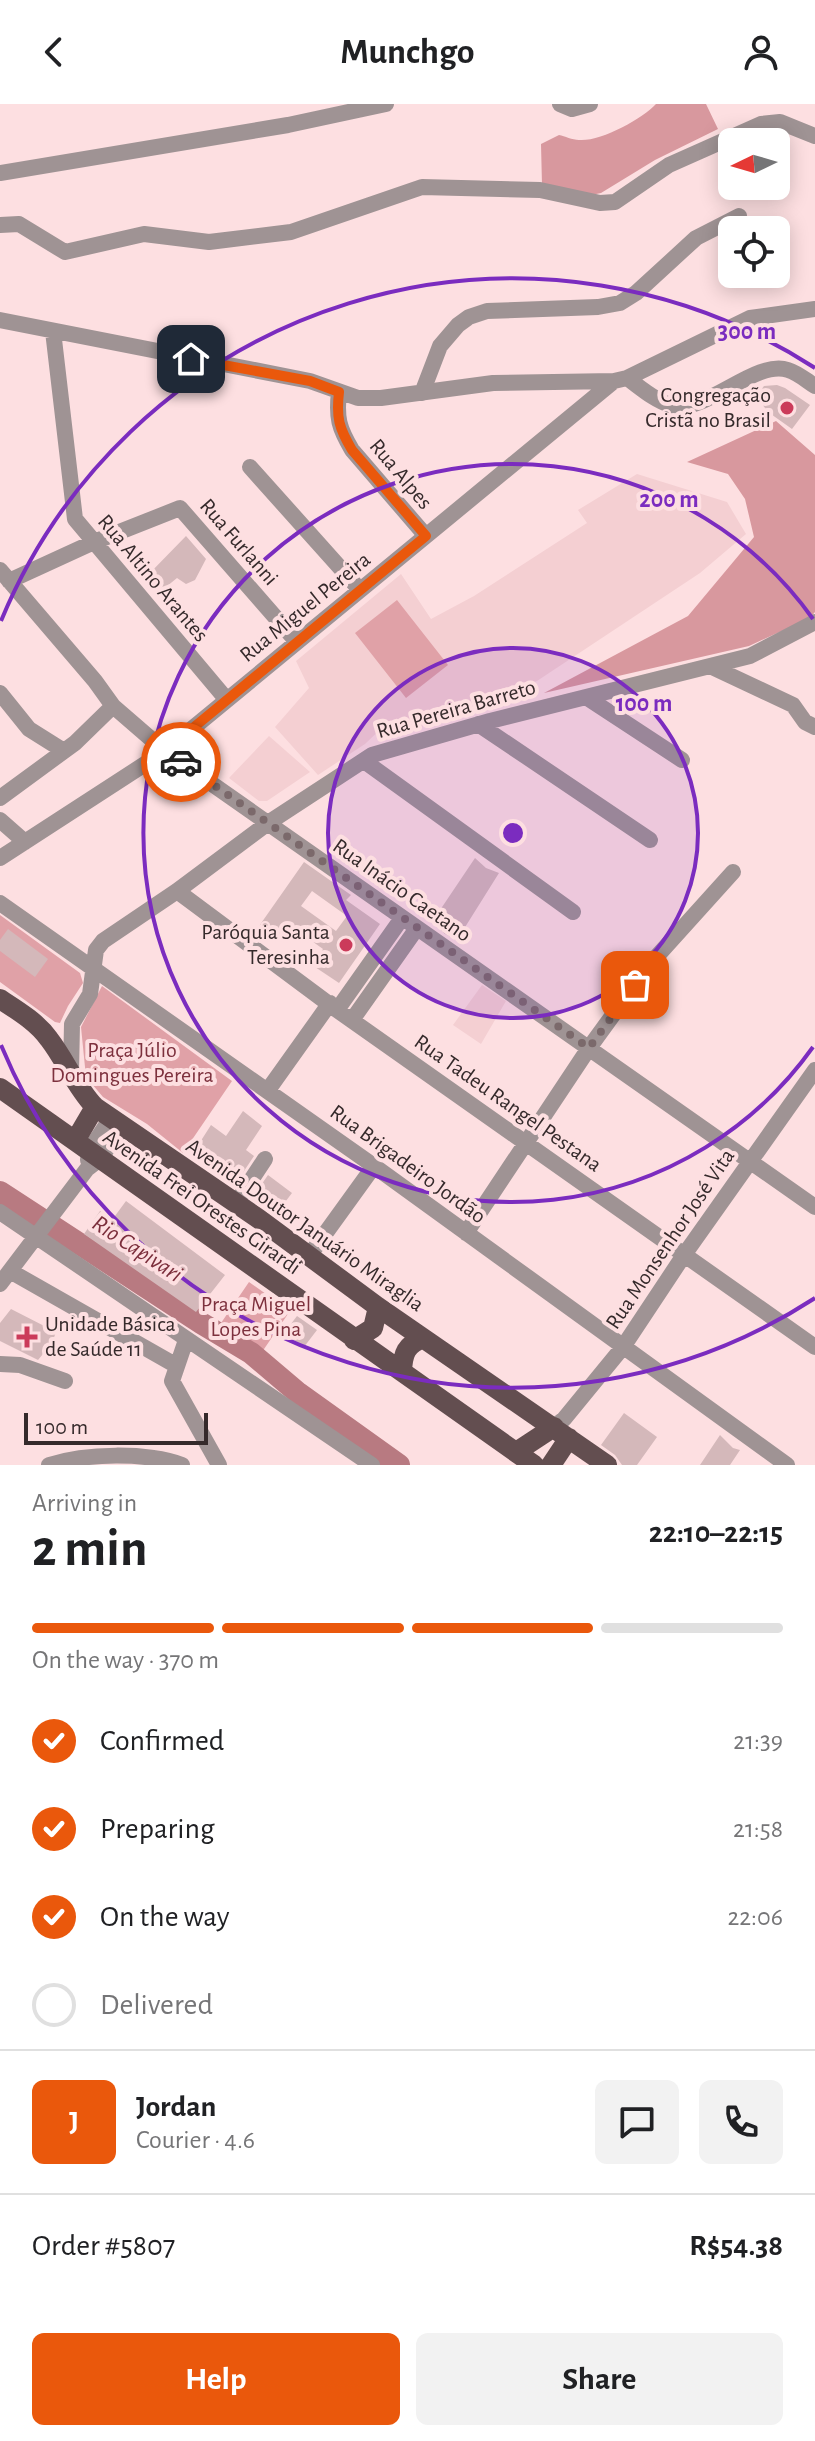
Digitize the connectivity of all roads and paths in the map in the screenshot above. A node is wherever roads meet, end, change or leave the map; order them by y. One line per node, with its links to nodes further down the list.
1 (386, 104): 5 (street)
2 (560, 104): 3 (street)
3 (590, 104)
4 (815, 136): 6 (street)
5 (3, 168)
6 (0, 225)
7 (718, 227): 14 (street)
8 (815, 309): 11 (street)
9 (0, 320): 10 (street)
10 (53, 331): 13 (street); 17 (street, Rua Altino Arantes)
11 (621, 380): 12 (street); 14 (street); 16 (street, Rua Miguel Pereira)
12 (815, 386)
13 (339, 392): 14 (street); 16 (street, Rua Alpes)
14 (422, 393)
15 (250, 467): 19 (street)
16 (426, 536): 19 (street, Rua Miguel Pereira)
17 (94, 542): 18 (street); 21 (street, Rua Furlanni); 25 (street, Rua Altino Arantes)
18 (4, 575): 27 (street, Rua Inácio Caetano)
19 (360, 590): 21 (street, Rua Miguel Pereira)
20 (815, 622): 22 (street, Rua Pereira Barreto)
21 (297, 642): 25 (street, Rua Miguel Pereira)
22 (710, 666): 24 (street, Rua Pereira Barreto); 26 (street)
23 (0, 693): 31 (street)
24 (586, 697): 29 (street, Rua Pereira Barreto); 33 (street)
25 (227, 700): 32 (street, Rua Miguel Pereira)
26 (793, 705): 28 (street); 30 (street)
27 (113, 706): 31 (street); 32 (street, Rua Inácio Caetano)
28 (815, 716)
29 (478, 724): 34 (street, Rua Pereira Barreto); 38 (street)
30 (815, 727)
31 (64, 751): 35 (street)
32 (165, 751): 37 (street, Rua Inácio Caetano); 39 (street, Rua Miguel Pereira)
33 (682, 760)
34 (364, 761): 37 (street, Rua Pereira Barreto); 44 (street)
35 (0, 798)
36 (0, 820): 39 (street)
37 (268, 823): 42 (street, Rua Pereira Barreto); 45 (street, Rua Inácio Caetano)
38 (650, 840)
39 (25, 842): 40 (street, Rua Miguel Pereira)
40 (0, 858)
41 (733, 872): 51 (street)
42 (177, 891): 47 (street, Rua Pereira Barreto); 49 (street, Rua Tadeu Rangel Pestana)
43 (0, 903): 47 (street, Rua Brigadeiro Jordão)
44 (573, 912)
45 (402, 918): 46 (street, Rua Inácio Caetano); 49 (street)
46 (417, 928): 50 (street); 51 (street, Rua Inácio Caetano)
47 (94, 968): 53 (street, Rua Pereira Barreto); 55 (street, Rua Brigadeiro Jordão)
48 (0, 999): 53 (main road, Avenida Doutor Januário Miraglia)
49 (333, 1006): 50 (street, Rua Tadeu Rangel Pestana); 55 (street)
50 (352, 1020): 57 (street, Rua Tadeu Rangel Pestana)
51 (589, 1048): 57 (street); 60 (street, Rua Inácio Caetano)
52 (815, 1070): 60 (street, Rua Monsenhor José Vita)
53 (71, 1075): 56 (main road, Avenida Doutor Januário Miraglia)
54 (0, 1088): 58 (main road, Avenida Frei Orestes Girardi)
55 (268, 1090): 61 (street, Rua Brigadeiro Jordão)
56 (110, 1117): 58 (main road); 58 (street); 62 (main road, Avenida Doutor Januário Miraglia)
57 (525, 1142): 65 (street); 67 (street, Rua Tadeu Rangel Pestana)
58 (88, 1155): 66 (street); 73 (main road, Avenida Frei Orestes Girardi)
59 (265, 1159): 62 (street)
60 (749, 1161): 63 (street, Rua Inácio Caetano); 67 (street, Rua Monsenhor José Vita)
61 (374, 1166): 65 (street, Rua Brigadeiro Jordão); 68 (street)
62 (236, 1203): 68 (main road, Avenida Doutor Januário Miraglia)
63 (815, 1207)
64 (0, 1212): 66 (street)
65 (466, 1233): 74 (street, Rua Brigadeiro Jordão)
66 (39, 1234): 69 (street); 72 (street)
67 (684, 1255): 74 (street, Rua Monsenhor José Vita); 75 (street, Rua Tadeu Rangel Pestana)
68 (309, 1256): 70 (main road, Avenida Doutor Januário Miraglia)
69 (5, 1278): 77 (street)
70 (378, 1307): 71 (main road, Avenida Doutor Januário Miraglia); 73 (main road)
71 (423, 1338): 78 (main road); 80 (main road, Avenida Doutor Januário Miraglia)
72 (186, 1340): 77 (street); 85 (street)
73 (354, 1340): 78 (main road, Avenida Frei Orestes Girardi)
74 (623, 1347): 80 (street, Rua Monsenhor José Vita); 88 (street, Rua Brigadeiro Jordão)
75 (815, 1347)
76 (0, 1364): 79 (street)
77 (177, 1366): 84 (street)
78 (402, 1371): 81 (main road, Avenida Frei Orestes Girardi)
79 (65, 1381)
80 (561, 1433): 81 (main road); 86 (main road); 87 (main road, Avenida Doutor Januário Miraglia)
81 (529, 1462)
82 (49, 1465): 83 (street)
83 (182, 1465)
84 (219, 1465)
85 (372, 1465)
86 (551, 1465)
87 (607, 1465)
88 (787, 1465)

